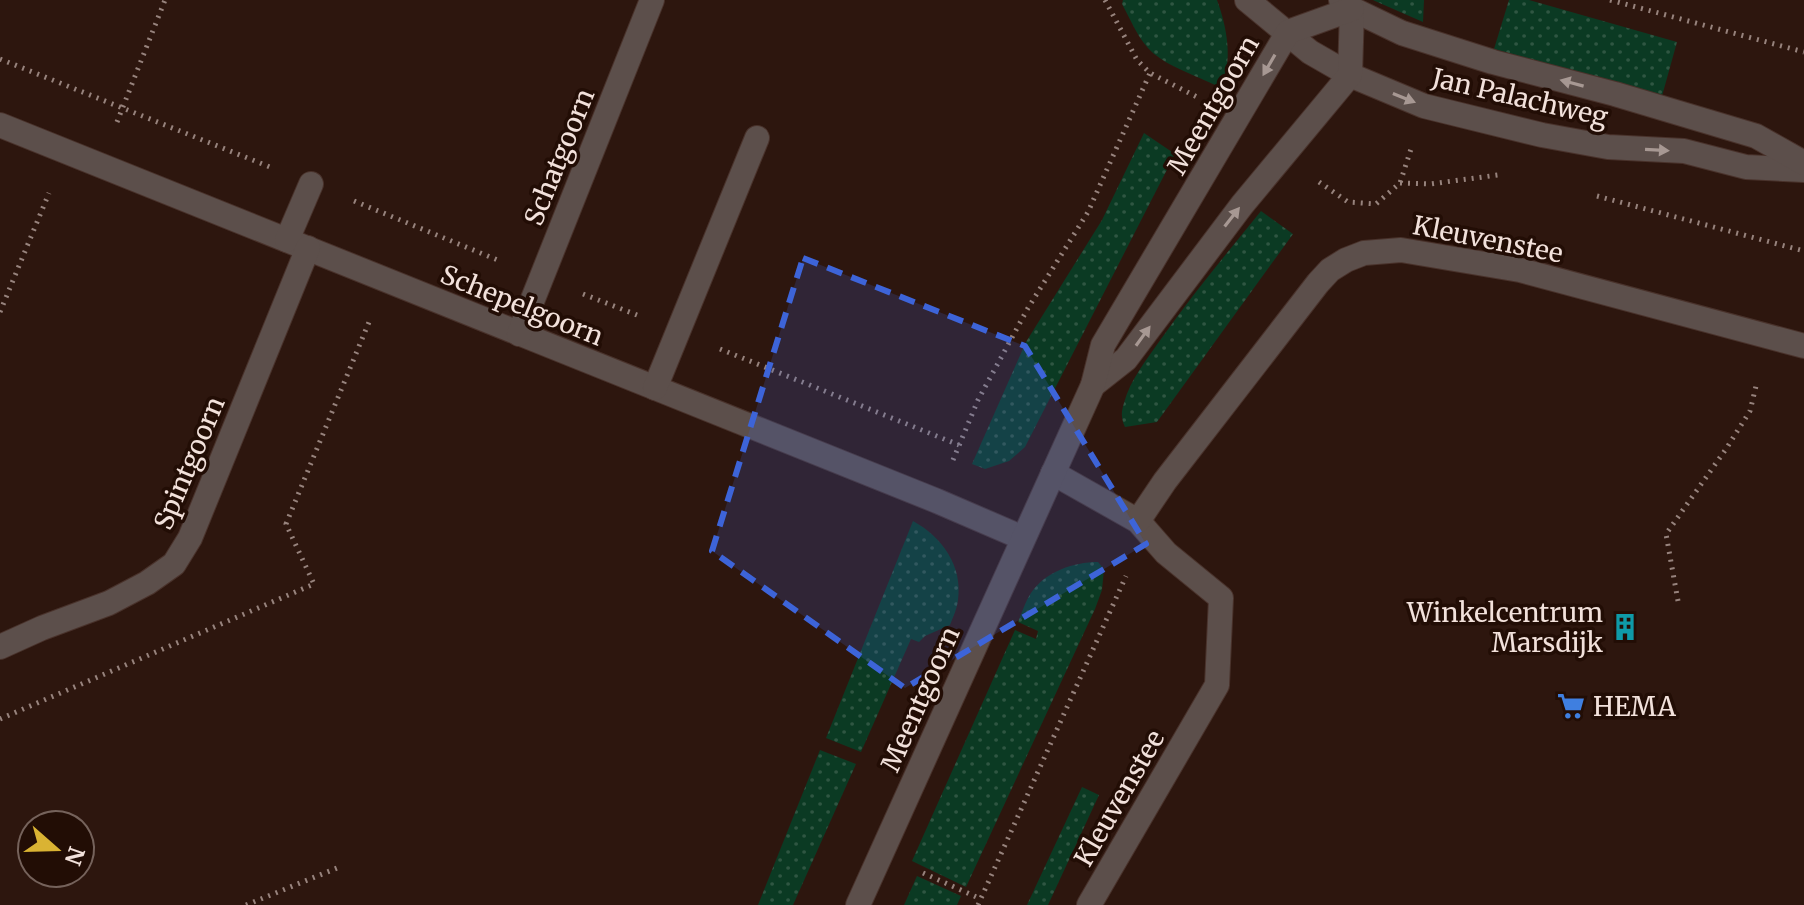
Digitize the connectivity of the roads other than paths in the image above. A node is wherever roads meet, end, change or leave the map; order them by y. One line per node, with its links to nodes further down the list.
1 (652, 0): 12 (street, Schatgoorn)
2 (1247, 0): 4 (street, Jan Palachweg)
3 (1347, 4): 4 (street, Meentgoorn); 5 (street); 8 (street, Jan Palachweg, one-way to 3)
4 (1288, 32): 5 (street, Jan Palachweg); 14 (street, Meentgoorn, one-way to 14)
5 (1350, 75): 9 (street, Jan Palachweg, one-way to 9); 14 (street, Meentgoorn, one-way to 5)
6 (0, 125): 11 (street, Schepelgoorn)
7 (757, 138): 15 (street)
8 (1804, 163)
9 (1804, 170)
10 (311, 184): 11 (street, Spintgoorn)
11 (298, 244): 12 (street, Schepelgoorn); 19 (street, Spintgoorn)
12 (519, 334): 15 (street, Schepelgoorn)
13 (1804, 346): 17 (street, Kleuvenstee)
14 (1093, 385): 16 (street, Meentgoorn)
15 (655, 388): 18 (street, Schepelgoorn)
16 (1053, 473): 17 (street, Kleuvenstee); 18 (street, Meentgoorn)
17 (1138, 521): 21 (street, Kleuvenstee)
18 (1023, 538): 20 (street, Meentgoorn)
19 (0, 647)
20 (858, 905)
21 (1089, 905)

